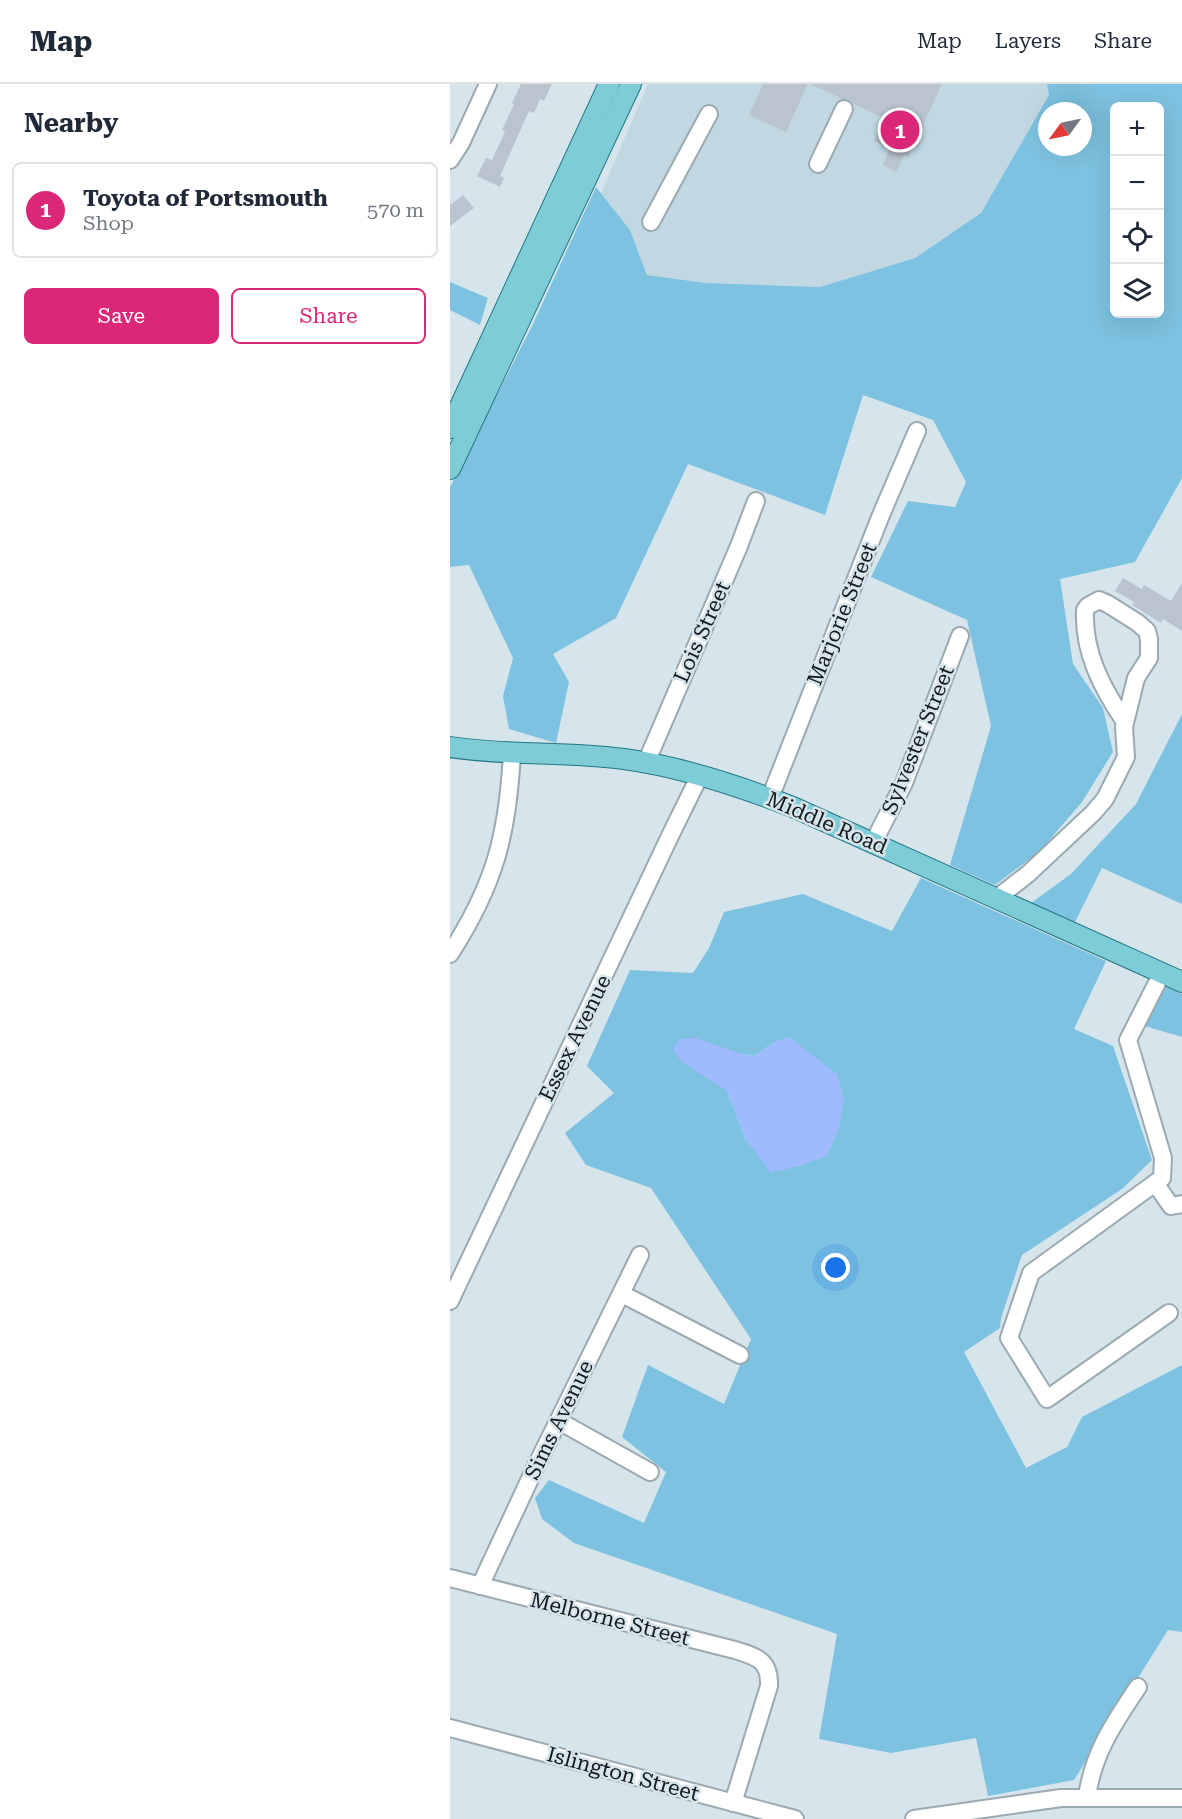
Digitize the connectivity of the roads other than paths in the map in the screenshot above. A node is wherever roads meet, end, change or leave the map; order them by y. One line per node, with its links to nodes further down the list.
1 (488, 84): 6 (street)
2 (609, 84): 9 (main road)
3 (631, 84): 11 (main road)
4 (844, 109): 7 (street)
5 (709, 114): 8 (street)
6 (450, 160)
7 (818, 164)
8 (651, 222)
9 (450, 428)
10 (917, 431): 19 (street, Marjorie Street)
11 (450, 469)
12 (756, 501): 17 (street, Lois Street)
13 (960, 636): 20 (street, Sylvester Street)
14 (1125, 722): 14 (street); 21 (street)
15 (450, 747): 16 (main road, Middle Road)
16 (512, 752): 17 (main road, Middle Road); 22 (street)
17 (646, 763): 18 (main road, Middle Road)
18 (700, 776): 19 (main road, Middle Road); 30 (street, Essex Avenue)
19 (770, 798): 20 (main road, Middle Road)
20 (873, 843): 21 (main road, Middle Road)
21 (997, 898): 24 (main road, Middle Road)
22 (458, 928): 23 (street)
23 (450, 954)
24 (1162, 973): 25 (main road, Middle Road); 26 (street)
25 (1182, 982)
26 (1155, 1183): 27 (street); 31 (street)
27 (1182, 1204)
28 (640, 1255): 29 (street, Sims Avenue)
29 (622, 1294): 32 (street); 33 (street, Sims Avenue)
30 (450, 1301)
31 (1169, 1313)
32 (740, 1355)
33 (559, 1421): 34 (street); 36 (street, Sims Avenue)
34 (650, 1472)
35 (450, 1578): 36 (street, Melborne Street)
36 (480, 1586): 41 (street, Melborne Street)
37 (1138, 1687): 39 (street)
38 (450, 1728): 41 (street, Islington Street)
39 (1087, 1797): 40 (street); 43 (street)
40 (1182, 1798)
41 (734, 1803): 42 (street, Islington Street)
42 (795, 1819)
43 (914, 1819)

